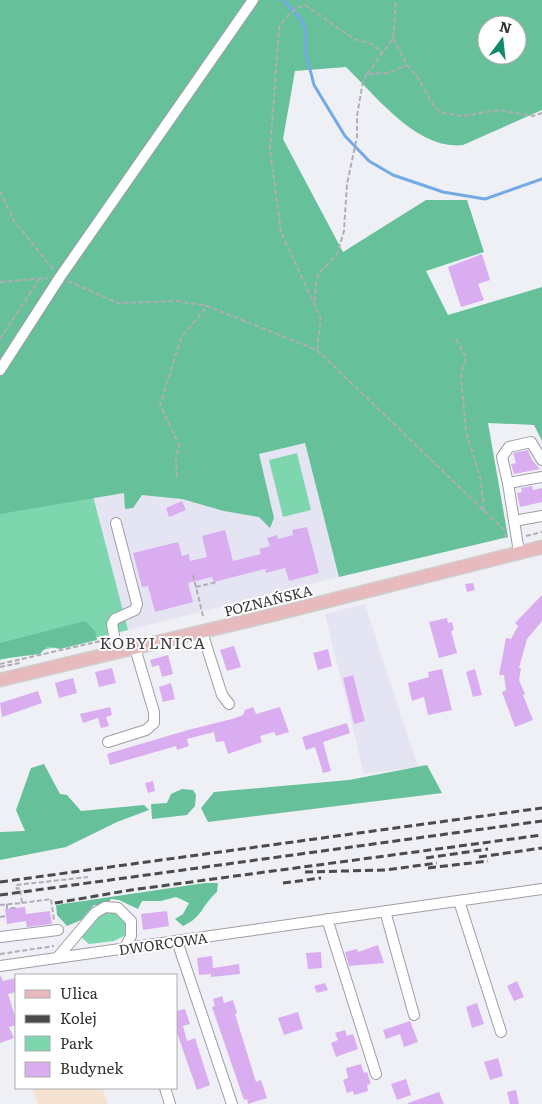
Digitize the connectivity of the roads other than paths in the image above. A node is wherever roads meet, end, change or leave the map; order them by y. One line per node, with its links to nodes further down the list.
1 (253, 0): 2 (street)
2 (0, 370)
3 (542, 460): 5 (street)
4 (542, 477): 5 (street)
5 (508, 483): 7 (street)
6 (542, 516): 7 (street)
7 (514, 521): 10 (street)
8 (116, 523): 13 (street)
9 (542, 546): 10 (main road, POZNAŃSKA)
10 (519, 552): 11 (main road, POZNAŃSKA)
11 (202, 632): 12 (main road, POZNAŃSKA); 15 (street)
12 (135, 648): 13 (main road, POZNAŃSKA); 16 (street)
13 (117, 652): 14 (main road, POZNAŃSKA)
14 (0, 680)
15 (229, 704)
16 (108, 742)
17 (542, 890): 18 (street, DWORCOWA)
18 (460, 901): 19 (street, DWORCOWA); 28 (street)
19 (385, 911): 20 (street, DWORCOWA); 27 (street)
20 (326, 919): 23 (street, DWORCOWA); 29 (street)
21 (57, 930): 22 (street)
22 (0, 937)
23 (177, 941): 24 (street, DWORCOWA); 32 (street)
24 (124, 949): 25 (street, DWORCOWA); 25 (street)
25 (57, 958): 26 (street, DWORCOWA)
26 (0, 966)
27 (414, 1015)
28 (501, 1032)
29 (376, 1074)
30 (165, 1089): 31 (street)
31 (170, 1104)
32 (232, 1104)

